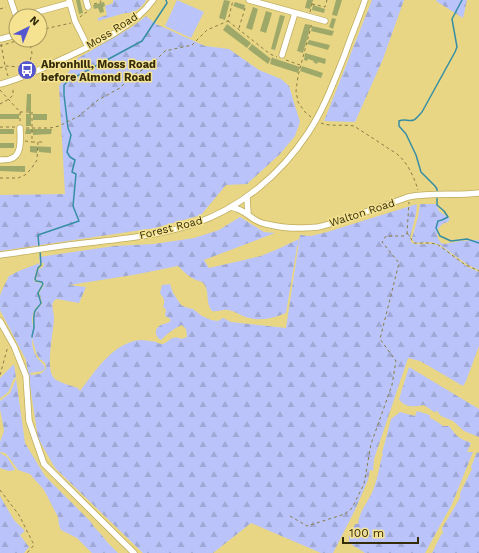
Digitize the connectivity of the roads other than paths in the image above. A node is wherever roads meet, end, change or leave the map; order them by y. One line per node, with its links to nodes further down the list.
1 (86, 0): 7 (street)
2 (154, 0): 11 (street, Moss Road)
3 (248, 0): 6 (street)
4 (365, 0): 17 (street, Forest Road)
5 (70, 2): 8 (street); 11 (street)
6 (262, 2): 9 (street)
7 (88, 7)
8 (48, 9)
9 (295, 12): 10 (street); 12 (street)
10 (326, 21)
11 (88, 47): 13 (street, Moss Road)
12 (282, 55)
13 (0, 84)
14 (20, 128): 15 (street)
15 (0, 160)
16 (479, 193): 19 (street, Walton Road)
17 (247, 196): 18 (street, Forest Road); 19 (street)
18 (230, 207): 19 (street, Walton Road); 20 (street, Forest Road)
19 (248, 214)
20 (0, 255)
21 (0, 321): 22 (street)
22 (134, 553)

